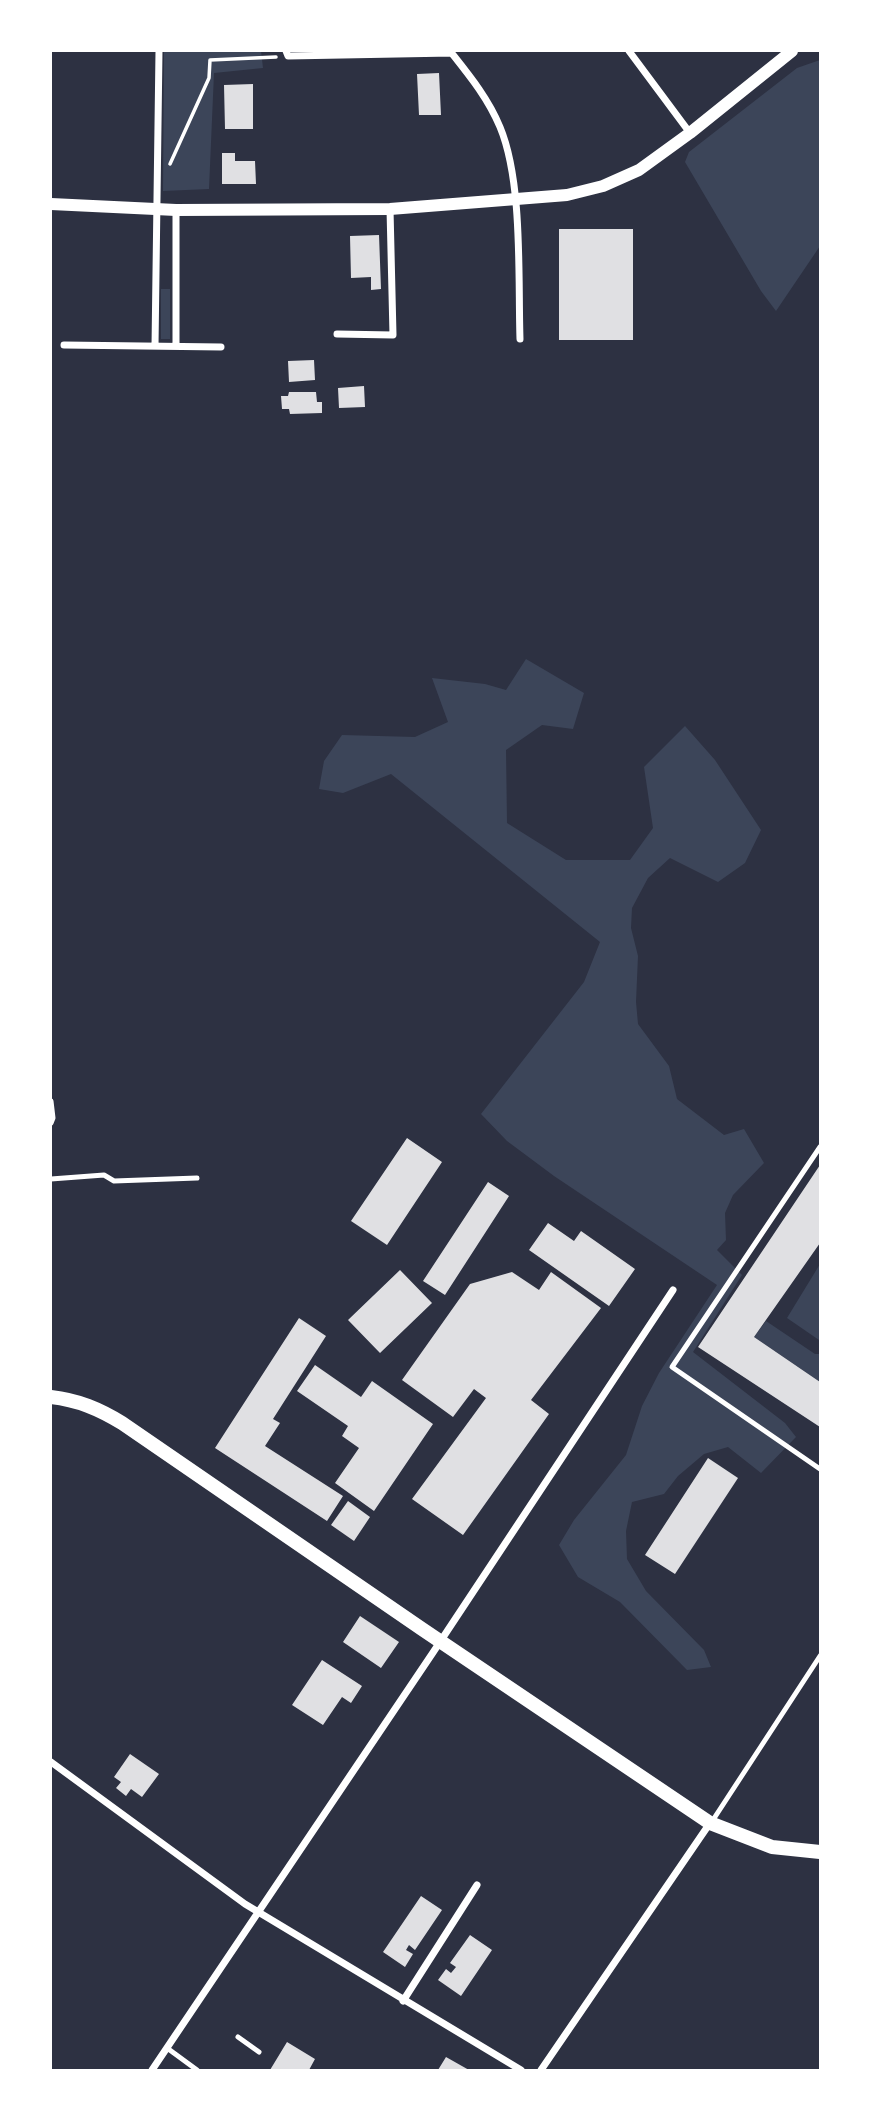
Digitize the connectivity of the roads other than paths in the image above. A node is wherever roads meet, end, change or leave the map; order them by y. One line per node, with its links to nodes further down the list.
1 (159, 51): 9 (street)
2 (629, 51): 6 (street)
3 (792, 51): 6 (street)
4 (451, 52): 5 (street); 7 (street)
5 (287, 53)
6 (690, 133): 7 (street)
7 (515, 199): 10 (street); 13 (street)
8 (51, 204): 9 (street)
9 (157, 209): 11 (street); 15 (street)
10 (390, 209): 11 (street); 12 (street)
11 (176, 210): 16 (street)
12 (337, 334)
13 (520, 340)
14 (64, 345): 15 (street)
15 (155, 346): 16 (street)
16 (176, 346): 17 (street)
17 (221, 347)
18 (51, 1101): 19 (lane)
19 (51, 1124)
20 (820, 1147): 25 (lane)
21 (197, 1178): 22 (lane)
22 (51, 1179)
23 (673, 1290): 26 (street)
24 (51, 1397): 26 (main road)
25 (820, 1469)
26 (440, 1641): 29 (main road); 32 (street)
27 (820, 1656): 29 (lane)
28 (51, 1762): 32 (street)
29 (710, 1823): 30 (main road); 40 (street)
30 (820, 1852)
31 (477, 1885): 33 (street)
32 (259, 1913): 33 (street); 35 (street)
33 (403, 2001): 39 (street)
34 (238, 2037): 36 (lane)
35 (167, 2048): 37 (street); 38 (lane)
36 (259, 2052)
37 (152, 2070)
38 (197, 2070)
39 (521, 2070)
40 (541, 2070)

